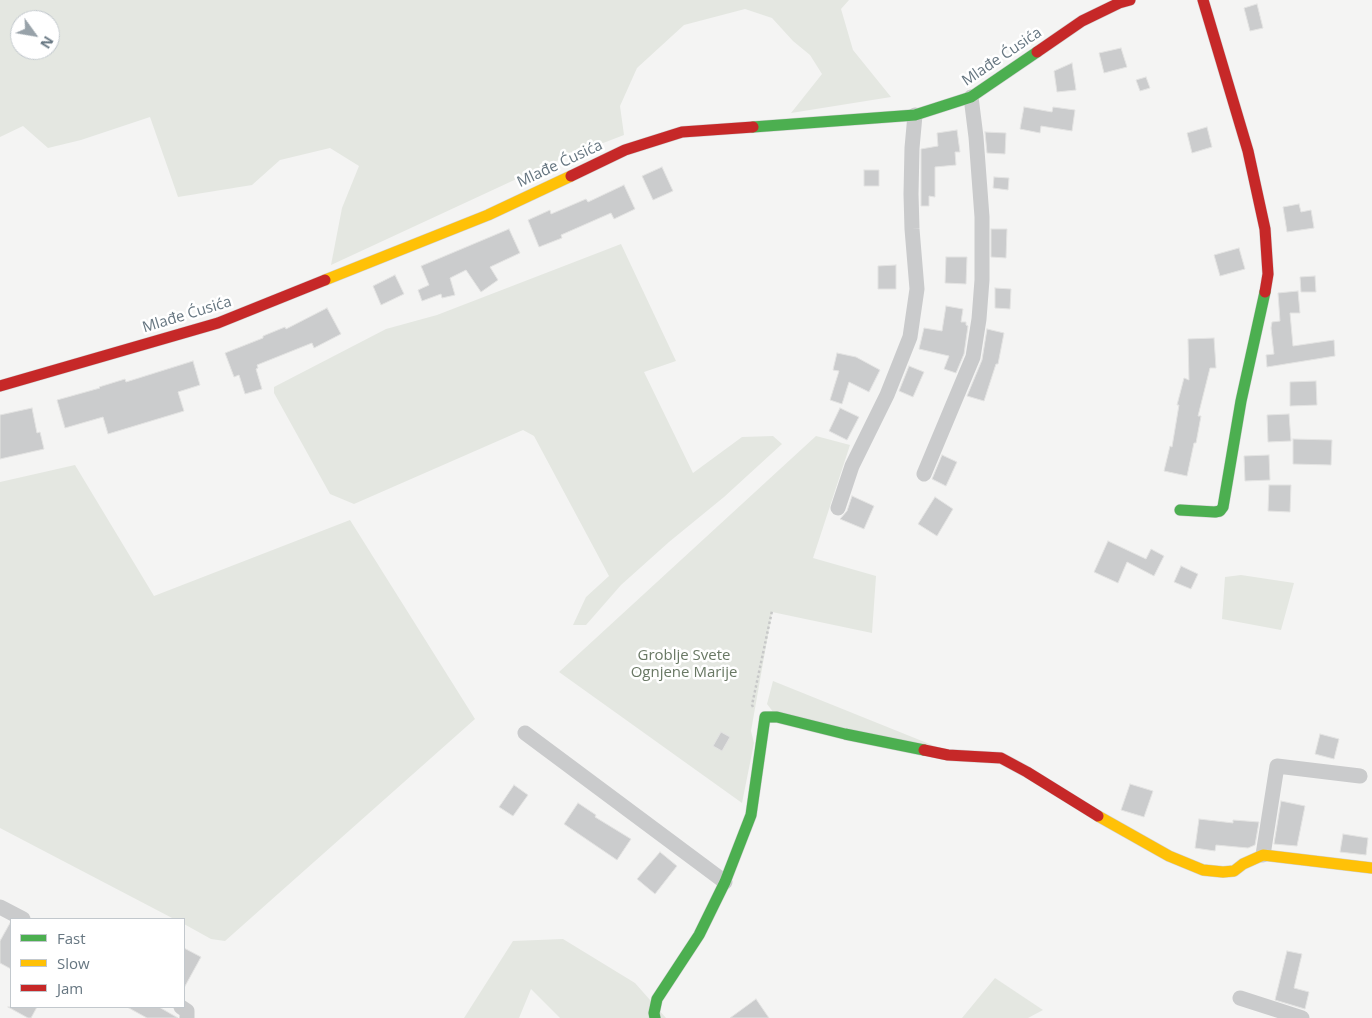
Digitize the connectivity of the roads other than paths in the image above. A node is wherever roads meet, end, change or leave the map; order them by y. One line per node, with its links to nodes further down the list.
1 (1130, 0): 3 (street, Mlađe Ćusića)
2 (1203, 0): 8 (street)
3 (971, 97): 4 (street, Mlađe Ćusića); 6 (street)
4 (915, 115): 5 (street, Mlađe Ćusića); 7 (street)
5 (0, 386)
6 (924, 474)
7 (838, 508)
8 (1180, 510)
9 (525, 733): 13 (street)
10 (1360, 776): 11 (street)
11 (1263, 855): 12 (street); 13 (street)
12 (1372, 868)
13 (725, 882): 17 (street)
14 (0, 907): 15 (street)
15 (21, 918)
16 (1240, 998): 18 (street)
17 (656, 1018)
18 (1302, 1018)

